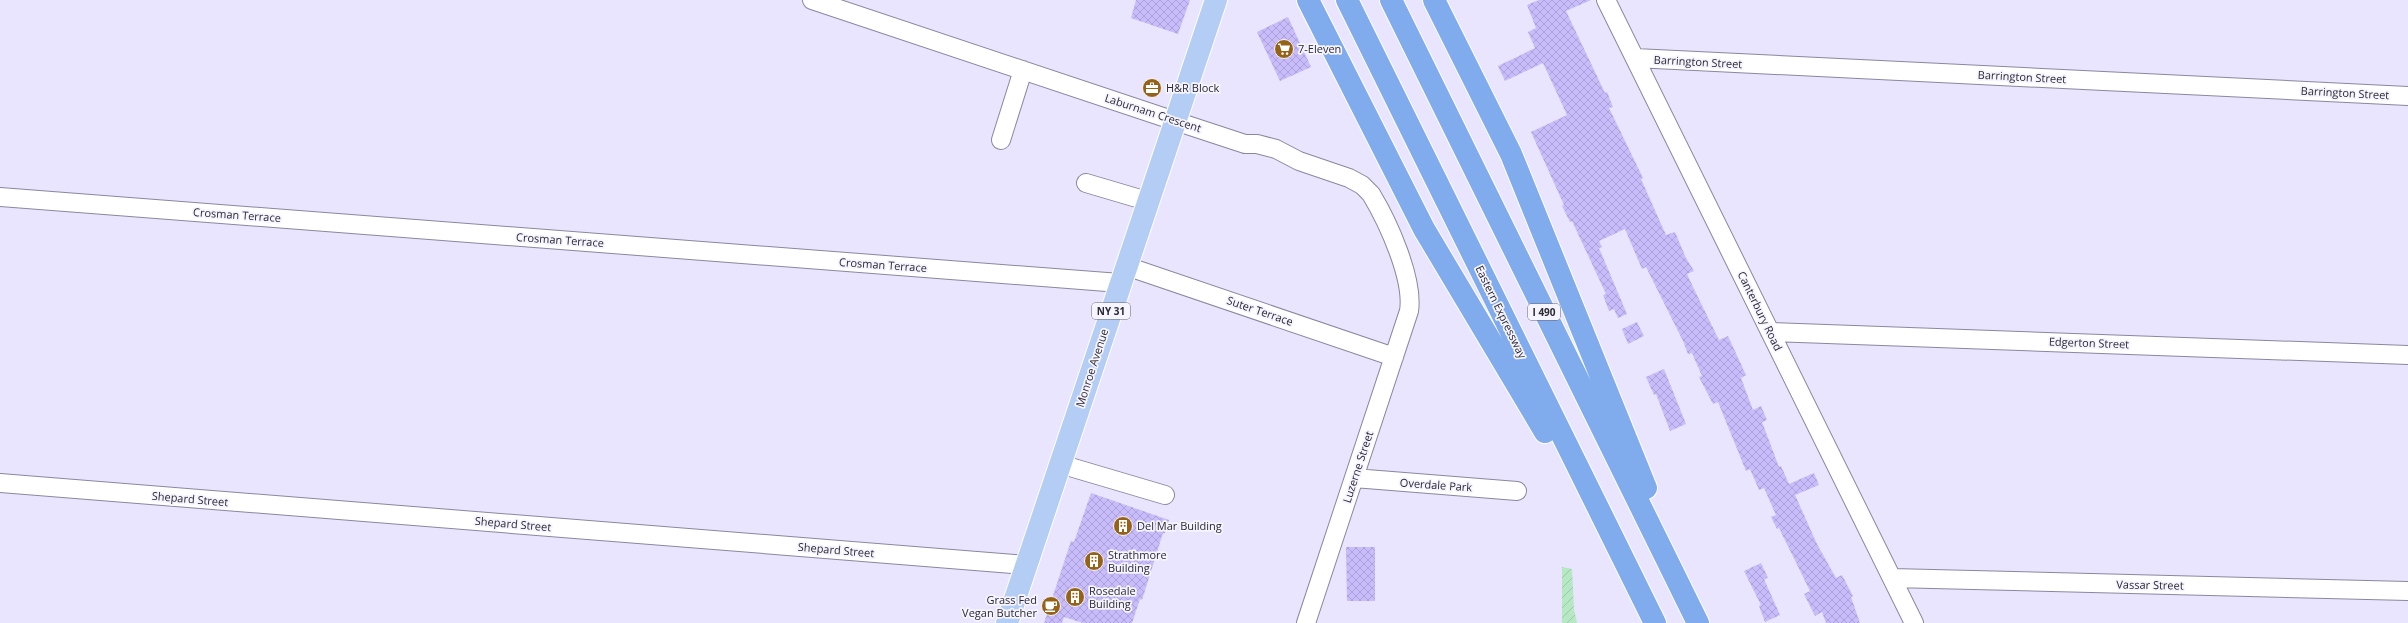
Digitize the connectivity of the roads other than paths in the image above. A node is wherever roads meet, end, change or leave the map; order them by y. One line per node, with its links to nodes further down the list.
1 (812, 0): 9 (street, Laburnam Crescent)
2 (1216, 0): 11 (main road, Monroe Avenue / NY 31)
3 (1308, 0): 27 (highway)
4 (1347, 0): 27 (highway, Eastern Expressway)
5 (1391, 0): 33 (highway, I 490)
6 (1434, 0): 33 (highway)
7 (1606, 0): 8 (street, Canterbury Road)
8 (1635, 58): 10 (street, Barrington Street); 18 (street, Canterbury Road)
9 (1022, 70): 11 (street, Laburnam Crescent); 12 (street)
10 (2408, 96)
11 (1175, 121): 15 (main road, Monroe Avenue / NY 31); 17 (street, Laburnam Crescent)
12 (1000, 140)
13 (1086, 183): 15 (street)
14 (0, 197): 16 (street, Crosman Terrace)
15 (1148, 201): 16 (main road, Monroe Avenue / NY 31)
16 (1123, 275): 20 (street, Suter Terrace); 21 (main road, Monroe Avenue / NY 31)
17 (1409, 311): 20 (street, Luzerne Street)
18 (1770, 332): 19 (street, Edgerton Street); 28 (street, Canterbury Road)
19 (2408, 355)
20 (1394, 357): 22 (street, Luzerne Street)
21 (1060, 464): 25 (street); 26 (main road, Monroe Avenue / NY 31)
22 (1354, 478): 24 (street, Overdale Park); 31 (street, Luzerne Street)
23 (0, 484): 26 (street, Shepard Street)
24 (1517, 491)
25 (1166, 495)
26 (1026, 565): 30 (main road, Monroe Avenue / NY 31)
27 (1630, 572): 32 (highway, Eastern Expressway)
28 (1892, 578): 29 (street, Vassar Street); 34 (street, Canterbury Road)
29 (2408, 591)
30 (1007, 623)
31 (1306, 623)
32 (1655, 623)
33 (1699, 623)
34 (1914, 623)

